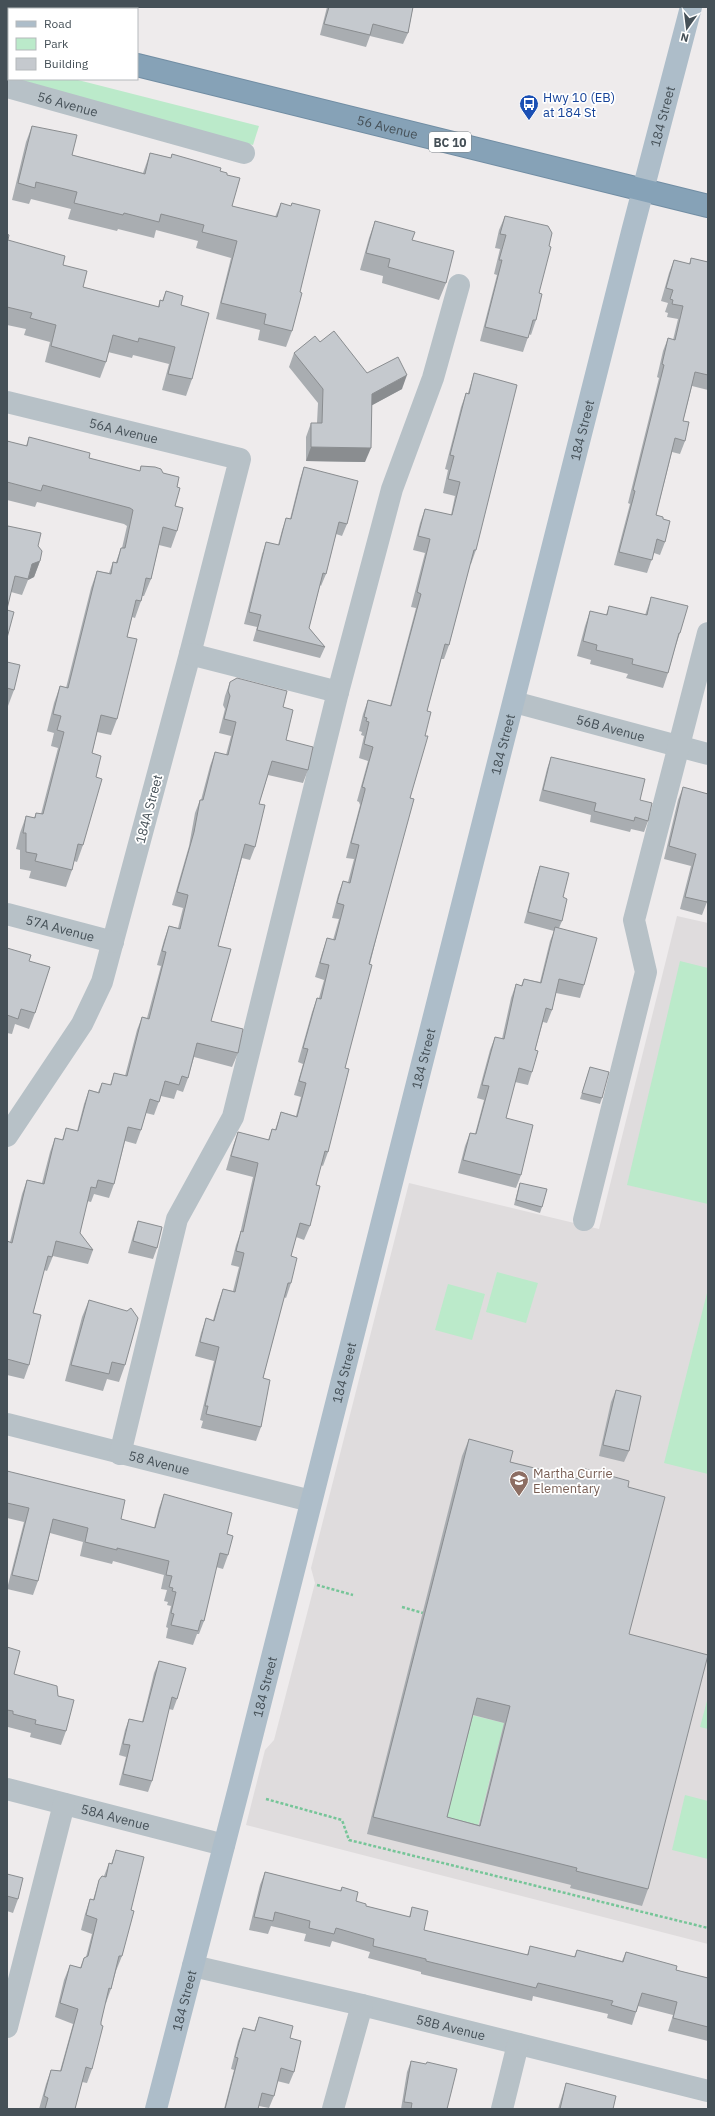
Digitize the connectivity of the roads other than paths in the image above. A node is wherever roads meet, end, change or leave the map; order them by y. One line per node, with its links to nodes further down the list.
1 (691, 7): 5 (main road, 184 Street)
2 (138, 66): 5 (highway, 56 Avenue / BC 10)
3 (7, 87): 4 (street, 56 Avenue)
4 (244, 153)
5 (644, 189): 6 (highway, 56 Avenue / BC 10); 13 (main road, 184 Street)
6 (708, 206)
7 (459, 286): 12 (street)
8 (7, 402): 9 (street, 56A Avenue)
9 (240, 459): 11 (street, 184A Street)
10 (708, 633): 14 (street)
11 (190, 654): 12 (street); 17 (street, 184A Street)
12 (338, 692): 21 (street)
13 (514, 702): 14 (street, 56B Avenue); 22 (main road, 184 Street)
14 (679, 746): 15 (street, 56B Avenue); 19 (street)
15 (708, 754)
16 (7, 914): 17 (street, 57A Avenue)
17 (113, 942): 18 (street, 184A Street)
18 (7, 1136)
19 (584, 1220)
20 (7, 1424): 21 (street, 58 Avenue)
21 (120, 1454): 22 (street, 58 Avenue)
22 (311, 1501): 25 (main road, 184 Street)
23 (7, 1789): 24 (street, 58A Avenue)
24 (64, 1804): 25 (street, 58A Avenue); 28 (street)
25 (224, 1845): 26 (main road, 184 Street)
26 (192, 1966): 27 (street, 58B Avenue); 31 (main road, 184 Street)
27 (362, 2005): 29 (street, 58B Avenue); 32 (street)
28 (7, 2028)
29 (518, 2044): 30 (street, 58B Avenue); 33 (street)
30 (708, 2091)
31 (156, 2109)
32 (333, 2109)
33 (502, 2109)

